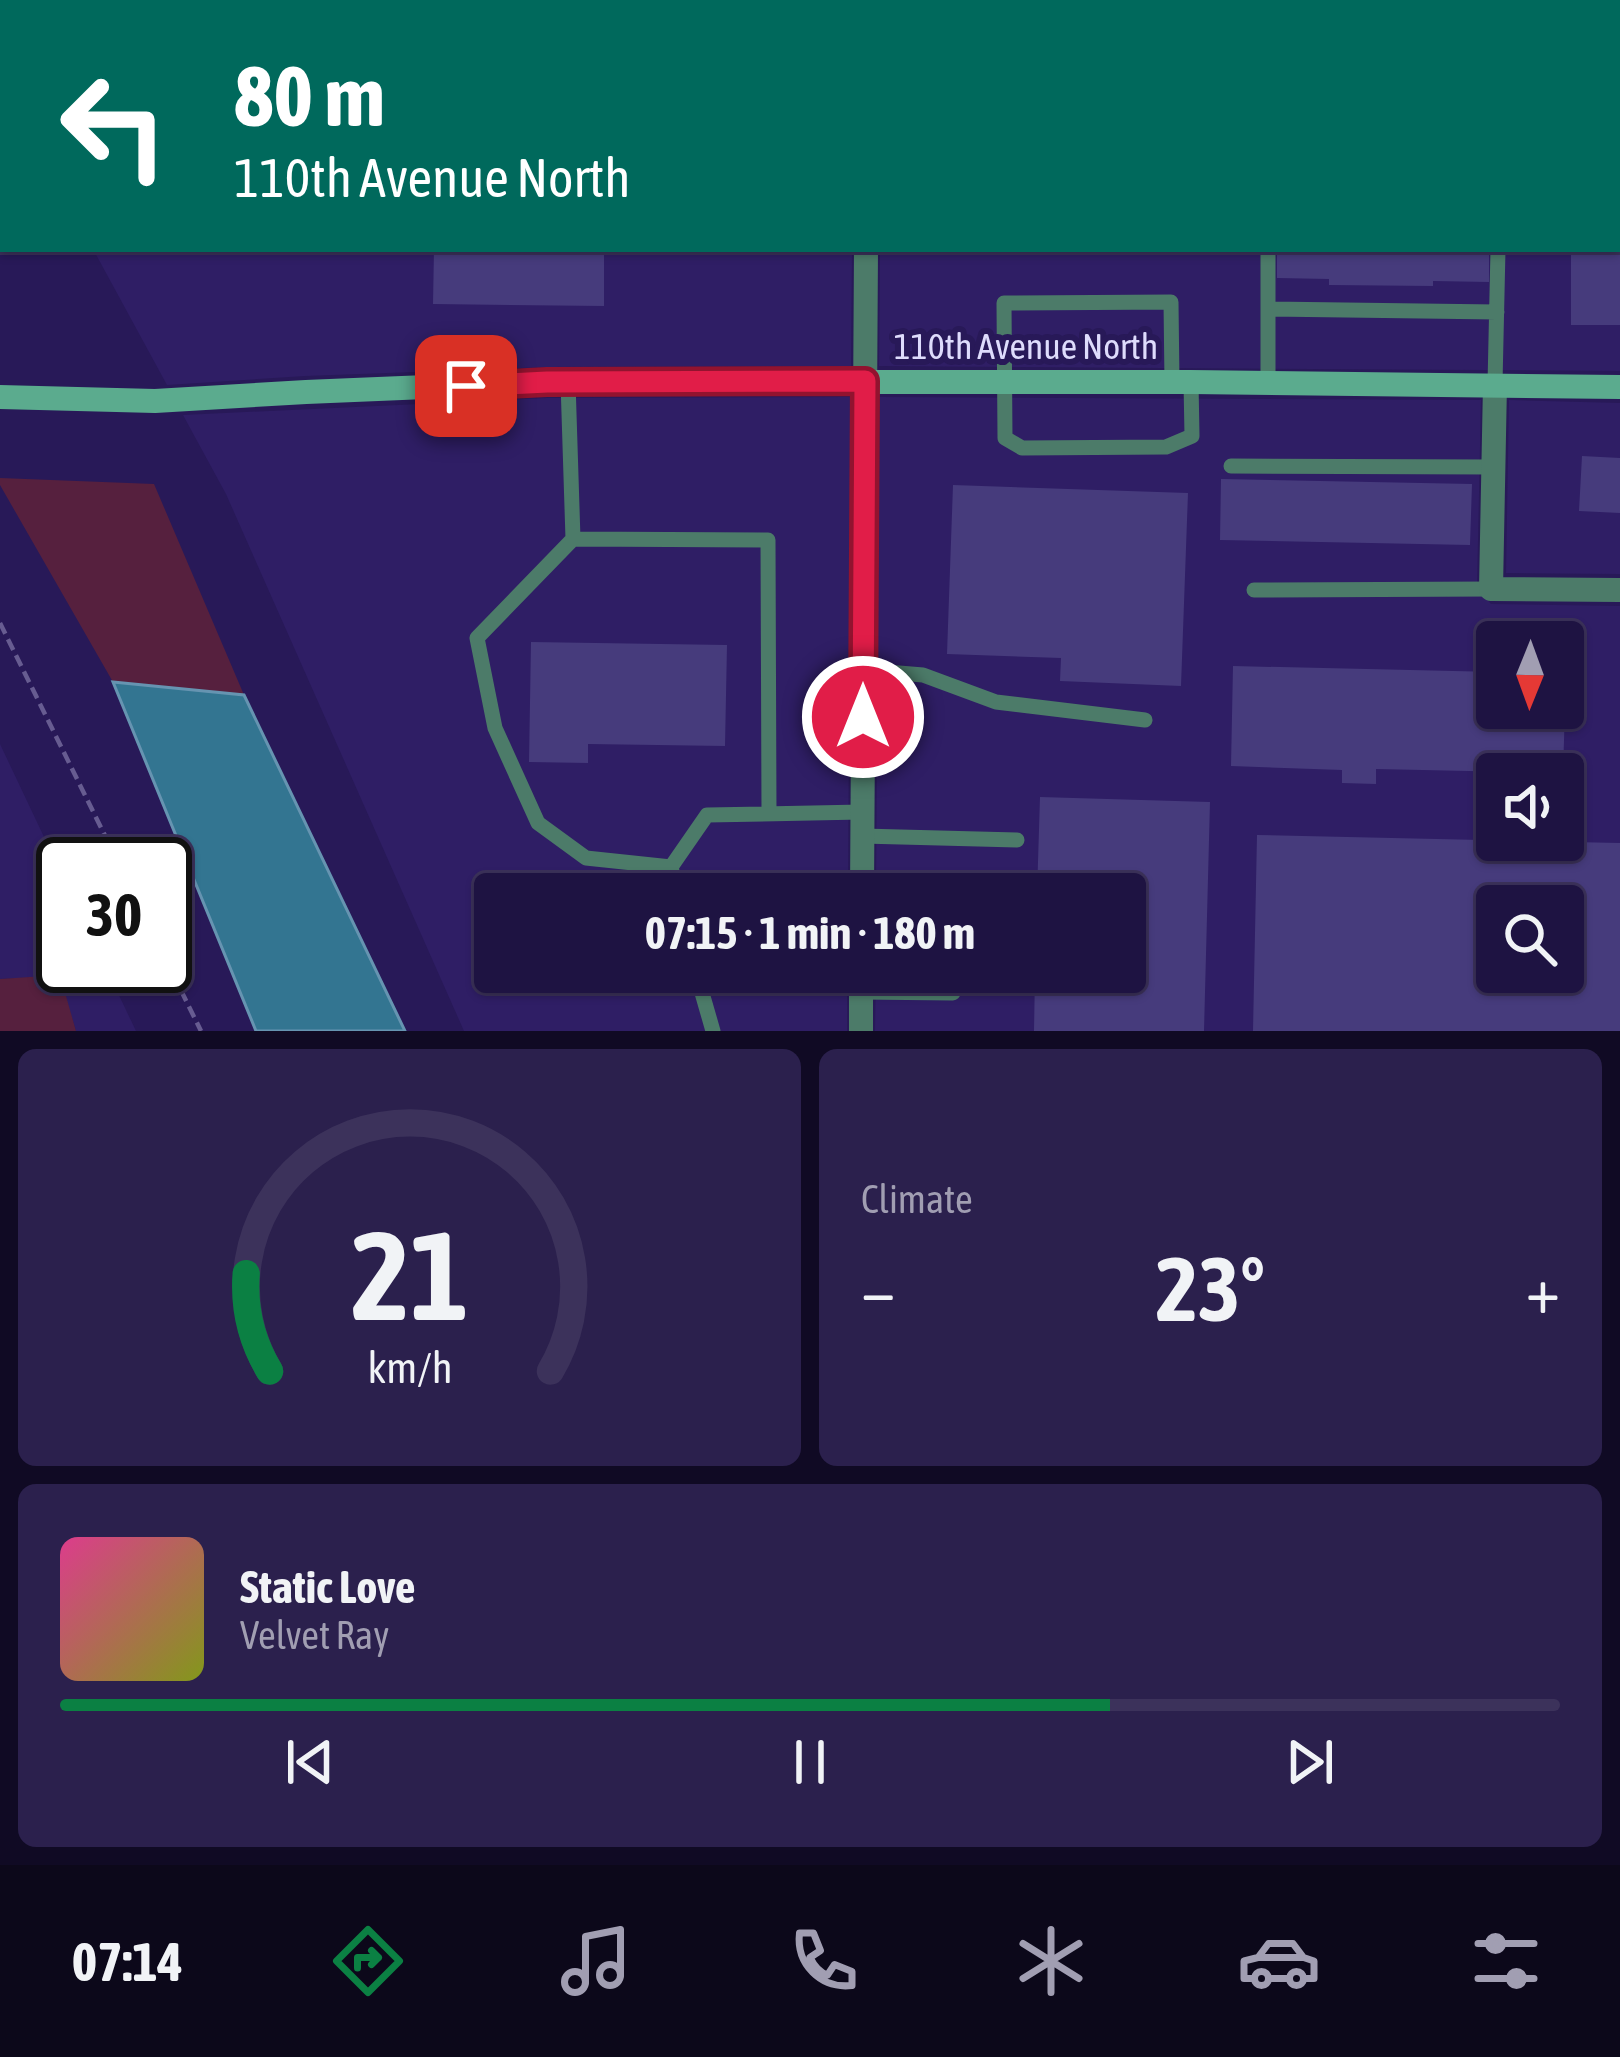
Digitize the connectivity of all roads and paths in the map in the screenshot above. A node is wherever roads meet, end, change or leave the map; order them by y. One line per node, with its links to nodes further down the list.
1 (866, 252): 6 (street)
2 (1268, 252): 4 (lane)
3 (1498, 252): 5 (lane)
4 (1268, 309): 5 (lane); 10 (lane)
5 (1497, 312): 11 (lane)
6 (865, 381): 7 (street, 110th Avenue North); 8 (street, 110th Avenue North); 21 (street)
7 (568, 382): 13 (street, 110th Avenue North); 16 (lane)
8 (1003, 382): 9 (street, 110th Avenue North); 9 (lane); 9 (lane)
9 (1182, 382): 10 (street, 110th Avenue North)
10 (1268, 383): 11 (street, 110th Avenue North)
11 (1495, 384): 12 (street, 110th Avenue North); 15 (street)
12 (1620, 387)
13 (0, 397)
14 (1232, 466): 15 (lane)
15 (1493, 467): 17 (street)
16 (573, 538): 23 (lane); 27 (lane)
17 (1491, 589): 18 (lane); 19 (street)
18 (1255, 590)
19 (1620, 590)
20 (0, 623): 25 (path)
21 (863, 670): 22 (lane); 24 (street)
22 (1144, 720)
23 (769, 814): 24 (lane); 27 (lane)
24 (862, 824): 26 (lane); 29 (street)
25 (105, 837)
26 (1016, 839)
27 (671, 867): 28 (lane)
28 (672, 873)
29 (862, 873)
30 (182, 993): 33 (path)
31 (701, 993): 34 (lane)
32 (861, 993): 35 (street)
33 (201, 1031)
34 (713, 1031)
35 (861, 1031)

